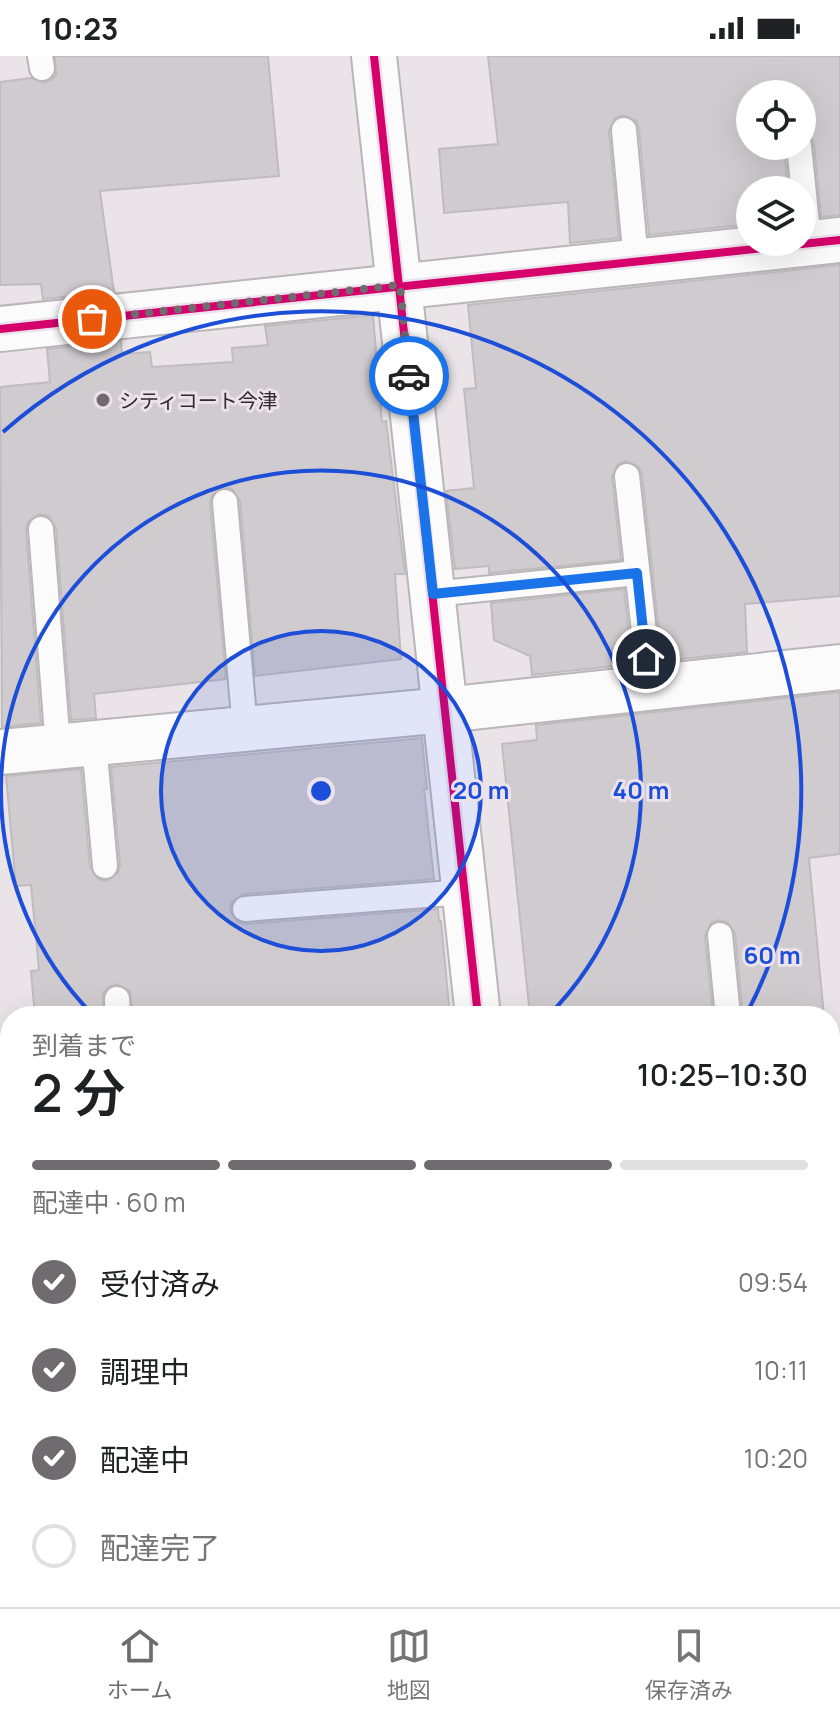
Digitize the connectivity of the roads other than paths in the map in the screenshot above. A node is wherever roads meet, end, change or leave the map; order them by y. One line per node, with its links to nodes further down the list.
1 (374, 56): 6 (street)
2 (624, 130): 5 (lane)
3 (803, 160): 4 (lane)
4 (824, 242): 5 (street)
5 (636, 261): 6 (street)
6 (400, 285): 7 (street); 12 (street)
7 (0, 329)
8 (627, 476): 11 (lane)
9 (225, 502): 16 (lane)
10 (41, 529): 17 (lane)
11 (637, 573): 12 (lane); 14 (lane)
12 (433, 594): 15 (street)
13 (840, 667): 14 (street)
14 (650, 687): 15 (street)
15 (445, 710): 16 (street); 20 (street)
16 (245, 728): 17 (street)
17 (76, 745): 18 (street); 19 (lane)
18 (0, 752)
19 (105, 866)
20 (464, 892): 21 (lane); 23 (street)
21 (245, 909)
22 (720, 935): 24 (lane)
23 (477, 1006)
24 (727, 1006)

